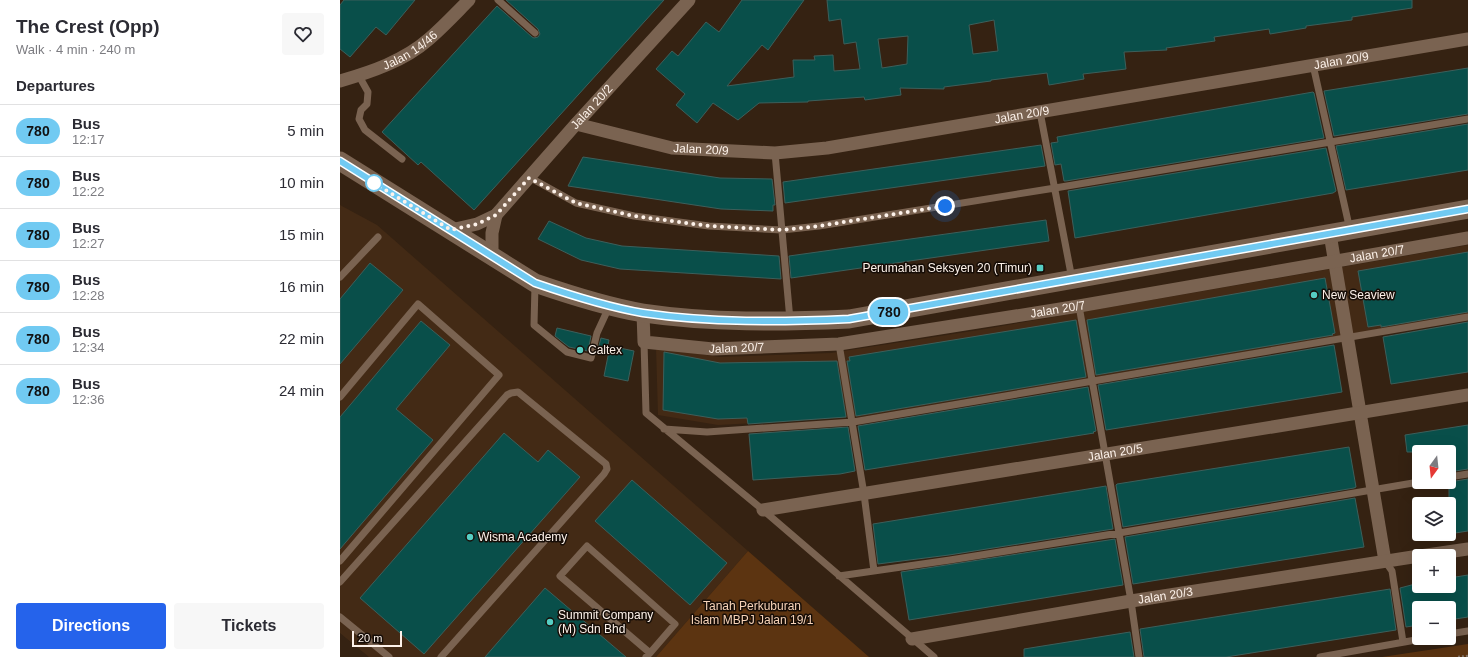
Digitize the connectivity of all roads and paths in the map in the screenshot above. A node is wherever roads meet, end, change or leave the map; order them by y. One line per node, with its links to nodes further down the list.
1 (469, 0): 7 (street, Jalan 14/46)
2 (498, 0): 4 (lane)
3 (689, 0): 11 (street, Jalan 20/2)
4 (535, 33)
5 (1468, 39): 6 (street, Jalan 20/9)
6 (1313, 65): 9 (street, Jalan 20/9); 12 (lane)
7 (359, 76): 8 (street, Jalan 14/46); 14 (lane)
8 (340, 82)
9 (1040, 112): 13 (street, Jalan 20/9); 17 (lane)
10 (1468, 120): 12 (lane)
11 (576, 124): 13 (street, Jalan 20/9); 16 (street, Jalan 20/2)
12 (1330, 142): 17 (lane); 22 (lane)
13 (775, 153): 21 (lane)
14 (402, 159)
15 (340, 161): 20 (street)
16 (529, 178): 19 (street, Jalan 20/2); 21 (lane)
17 (1055, 188): 21 (lane); 29 (lane)
18 (1468, 209): 22 (street)
19 (496, 215): 20 (street, Jalan 20/2); 26 (street)
20 (451, 230): 26 (street)
21 (782, 230): 35 (lane)
22 (1350, 230): 23 (street)
23 (1330, 234): 27 (street); 29 (street)
24 (378, 236): 28 (lane)
25 (1468, 238): 27 (street, Jalan 20/7)
26 (492, 255): 30 (street)
27 (1334, 260): 32 (street, Jalan 20/7); 36 (street)
28 (340, 277)
29 (1072, 279): 35 (street)
30 (535, 283): 31 (street); 31 (lane)
31 (610, 305): 33 (street)
32 (1079, 306): 38 (street, Jalan 20/7); 39 (lane)
33 (643, 312): 35 (street); 37 (street)
34 (1468, 317): 36 (lane)
35 (790, 322)
36 (1347, 337): 39 (lane); 42 (street)
37 (644, 342): 38 (street, Jalan 20/7); 44 (lane)
38 (839, 344): 43 (lane)
39 (1092, 381): 43 (lane); 45 (lane)
40 (1468, 395): 42 (street, Jalan 20/5)
41 (340, 397): 56 (lane)
42 (1360, 412): 45 (street, Jalan 20/5); 49 (street)
43 (852, 422): 44 (lane); 50 (lane)
44 (664, 429): 51 (lane)
45 (1105, 454): 50 (street, Jalan 20/5); 52 (lane)
46 (1468, 474): 47 (lane)
47 (1456, 476)
48 (1412, 483): 49 (lane)
49 (1373, 490): 52 (lane); 57 (street)
50 (864, 494): 51 (street, Jalan 20/5); 58 (lane)
51 (763, 510): 59 (lane)
52 (1119, 533): 58 (lane); 61 (lane)
53 (1468, 549): 54 (street, Jalan 20/3)
54 (1456, 551)
55 (1412, 557): 57 (street, Jalan 20/3)
56 (340, 560)
57 (1385, 561): 61 (street, Jalan 20/3); 67 (lane)
58 (874, 571): 59 (lane)
59 (839, 576): 65 (lane)
60 (340, 582): 71 (lane)
61 (1131, 601): 65 (street, Jalan 20/3); 73 (lane)
62 (340, 617): 70 (lane)
63 (1468, 631): 64 (lane)
64 (1456, 633)
65 (912, 639): 72 (lane)
66 (1412, 640): 67 (lane)
67 (1403, 642): 74 (lane)
68 (648, 655): 68 (lane)
69 (1468, 656): 75 (path)
70 (389, 657)
71 (441, 657)
72 (934, 657)
73 (1138, 657)
74 (1320, 657)
75 (1458, 657)

